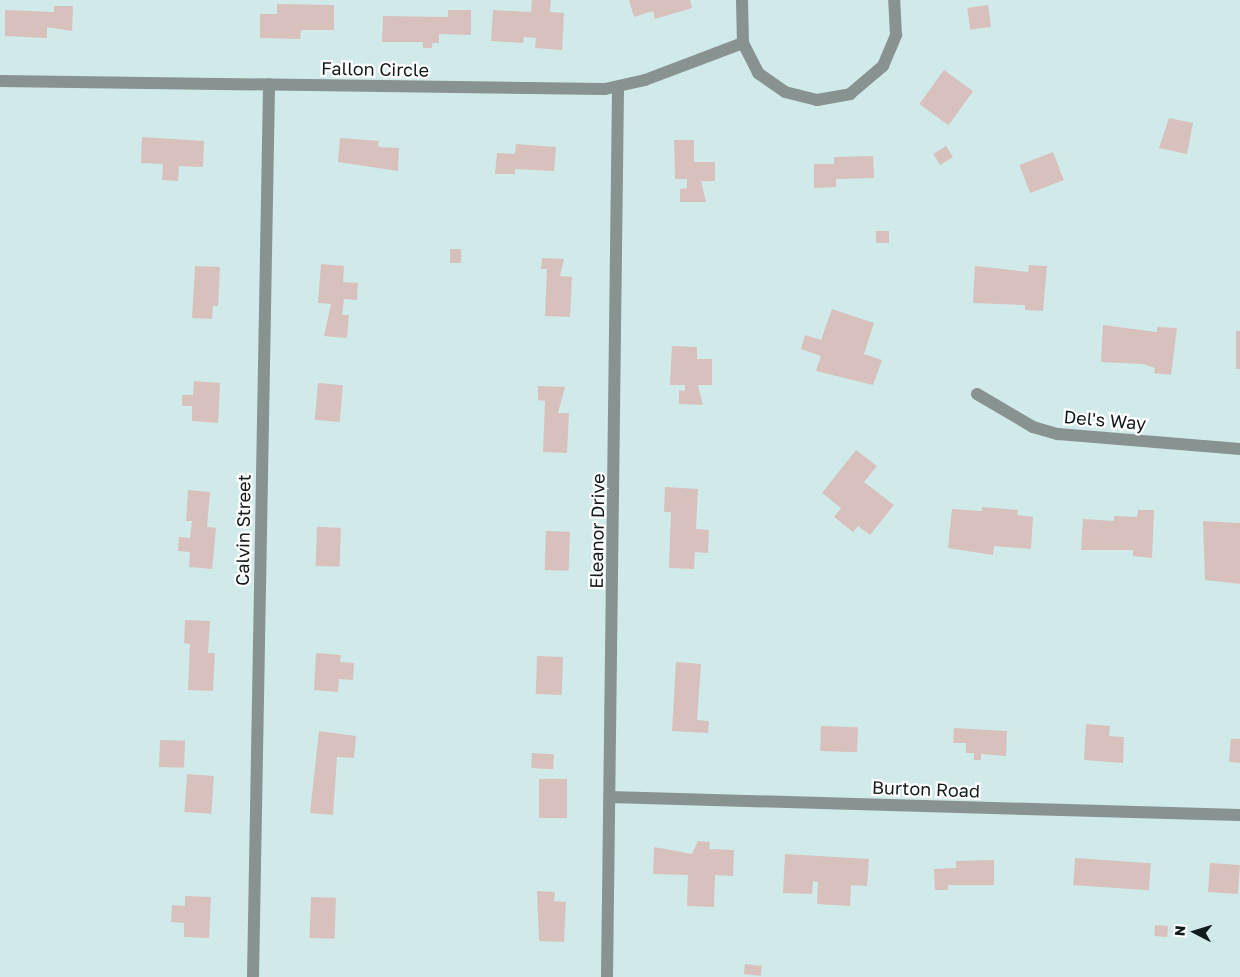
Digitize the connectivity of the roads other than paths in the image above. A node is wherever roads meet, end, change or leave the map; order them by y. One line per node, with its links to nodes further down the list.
1 (742, 0): 3 (street)
2 (894, 0): 3 (street)
3 (743, 43): 6 (street, Fallon Circle)
4 (0, 82): 5 (street, Fallon Circle)
5 (269, 84): 6 (street, Fallon Circle); 11 (street, Calvin Street)
6 (618, 86): 9 (street, Eleanor Drive)
7 (977, 394): 8 (street, Del's Way)
8 (1240, 449)
9 (610, 798): 10 (street, Burton Road); 12 (street, Eleanor Drive)
10 (1240, 815)
11 (253, 977)
12 (607, 977)

